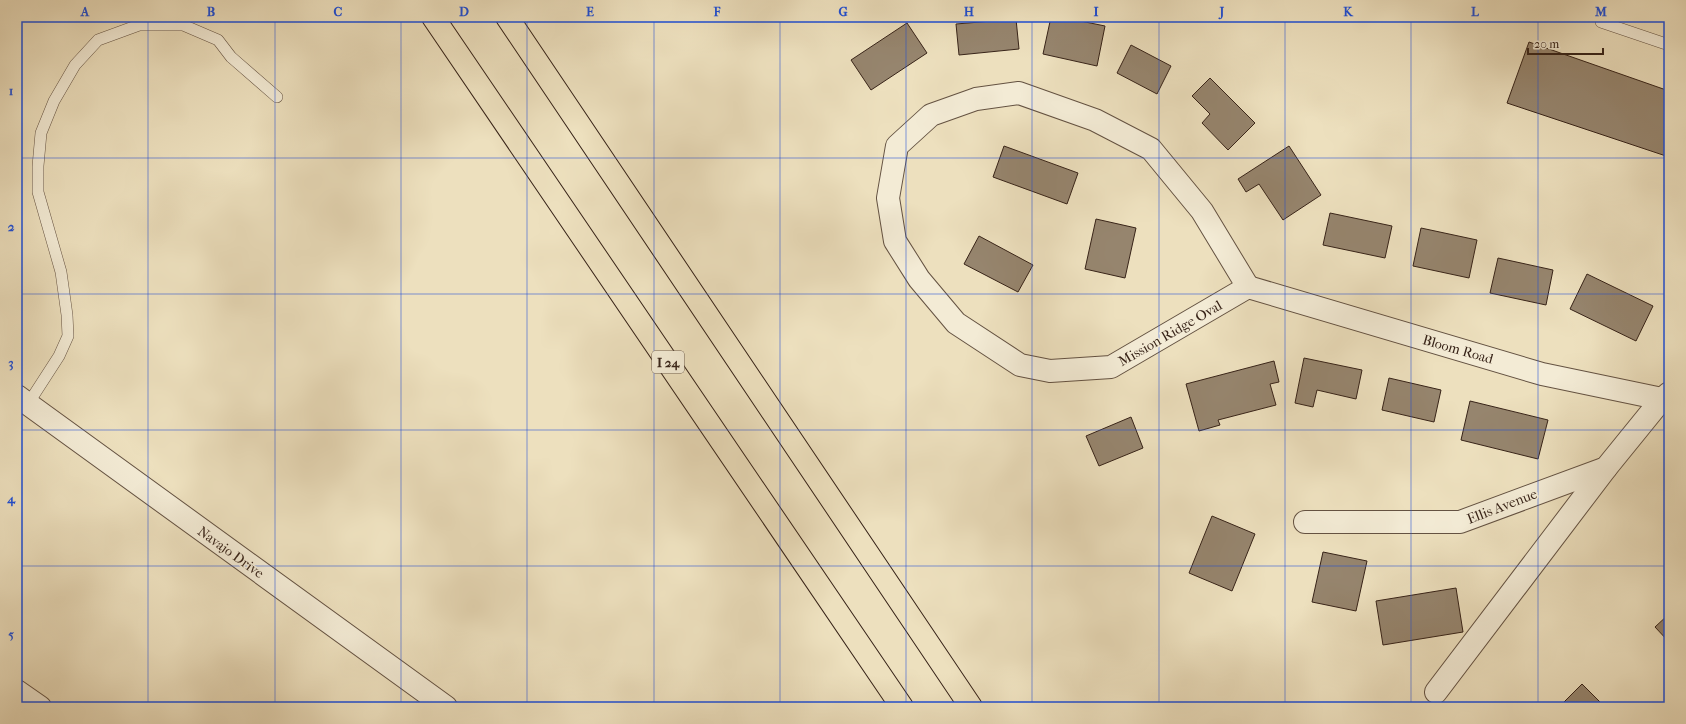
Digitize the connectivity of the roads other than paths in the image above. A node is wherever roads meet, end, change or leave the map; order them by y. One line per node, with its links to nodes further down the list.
1 (433, 17): 15 (highway, I 24)
2 (507, 17): 16 (highway)
3 (1601, 22): 4 (lane)
4 (1669, 45)
5 (277, 97): 8 (lane)
6 (1248, 287): 6 (street, Mission Ridge Oval); 7 (street, Bloom Road)
7 (1665, 396): 9 (street)
8 (22, 400): 14 (street, Navajo Drive)
9 (1606, 468): 10 (street, Ellis Avenue); 12 (street)
10 (1305, 522)
11 (17, 691): 13 (street)
12 (1436, 692)
13 (40, 707)
14 (446, 707)
15 (902, 707)
16 (971, 707)

